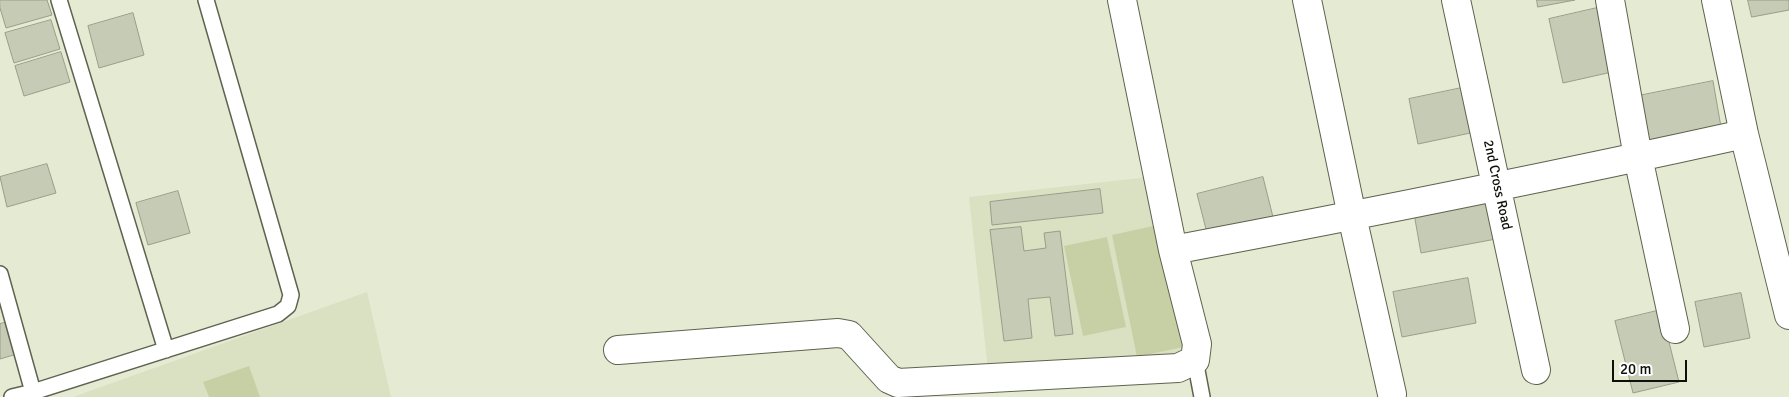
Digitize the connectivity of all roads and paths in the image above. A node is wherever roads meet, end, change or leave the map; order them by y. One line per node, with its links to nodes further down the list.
1 (59, 0): 16 (lane)
2 (206, 0): 16 (lane)
3 (1122, 0): 12 (street)
4 (1307, 0): 11 (street)
5 (1456, 0): 10 (street, 2nd Cross Road)
6 (1610, 0): 9 (street)
7 (1716, 0): 8 (street)
8 (1744, 134): 9 (street); 14 (street)
9 (1638, 157): 10 (street); 15 (street)
10 (1497, 186): 11 (street); 19 (street, 2nd Cross Road)
11 (1352, 216): 12 (street); 22 (street)
12 (1173, 250): 18 (street)
13 (0, 274): 21 (lane)
14 (1789, 316)
15 (1676, 329)
16 (166, 350): 21 (lane)
17 (618, 350): 20 (street)
18 (1195, 360): 20 (street); 24 (lane)
19 (1536, 370)
20 (897, 390)
21 (33, 392): 23 (lane)
22 (1392, 394)
23 (12, 397)
24 (1202, 397)

